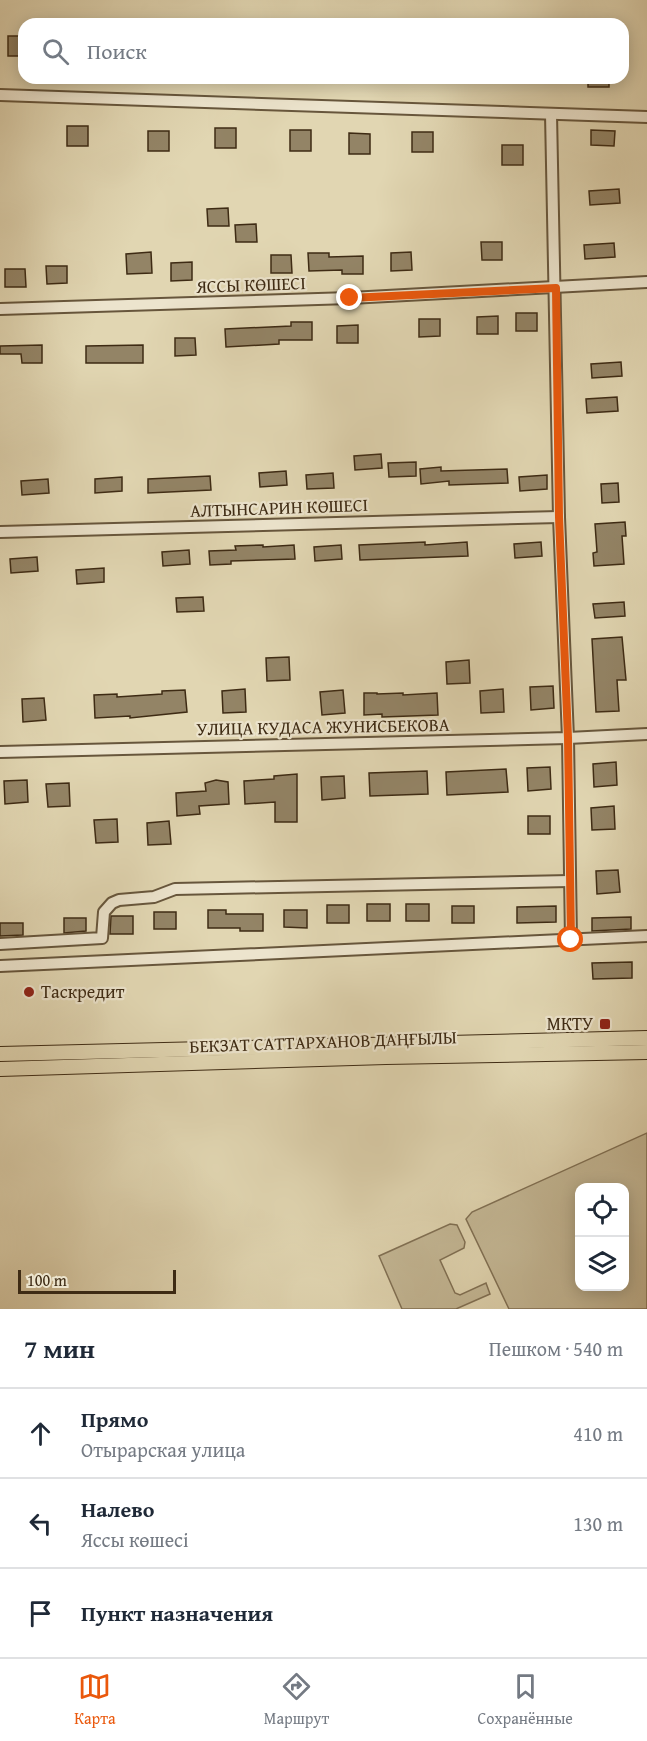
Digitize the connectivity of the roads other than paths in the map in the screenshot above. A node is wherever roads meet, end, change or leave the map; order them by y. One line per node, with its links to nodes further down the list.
1 (0, 95): 2 (street)
2 (551, 114): 3 (street); 5 (street)
3 (647, 117)
4 (647, 282): 5 (street, ЯССЫ КӨШЕСІ)
5 (556, 288): 6 (street, ЯССЫ КӨШЕСІ); 7 (street)
6 (0, 309)
7 (559, 517): 8 (street, АЛТЫНСАРИН КӨШЕСІ); 10 (street)
8 (0, 532)
9 (647, 734): 10 (street, УЛИЦА КУДАСА ЖУНИСБЕКОВА)
10 (568, 738): 11 (street, УЛИЦА КУДАСА ЖУНИСБЕКОВА); 12 (street)
11 (0, 752)
12 (570, 881): 14 (street); 15 (street)
13 (647, 936): 14 (street)
14 (571, 940): 16 (street)
15 (0, 944)
16 (0, 966)
17 (647, 1038): 19 (main road, БЕКЗАТ САТТАРХАНОВ ДАҢҒЫЛЫ)
18 (647, 1052): 20 (main road, БЕКЗАТ САТТАРХАНОВ ДАҢҒЫЛЫ)
19 (0, 1054)
20 (0, 1069)

